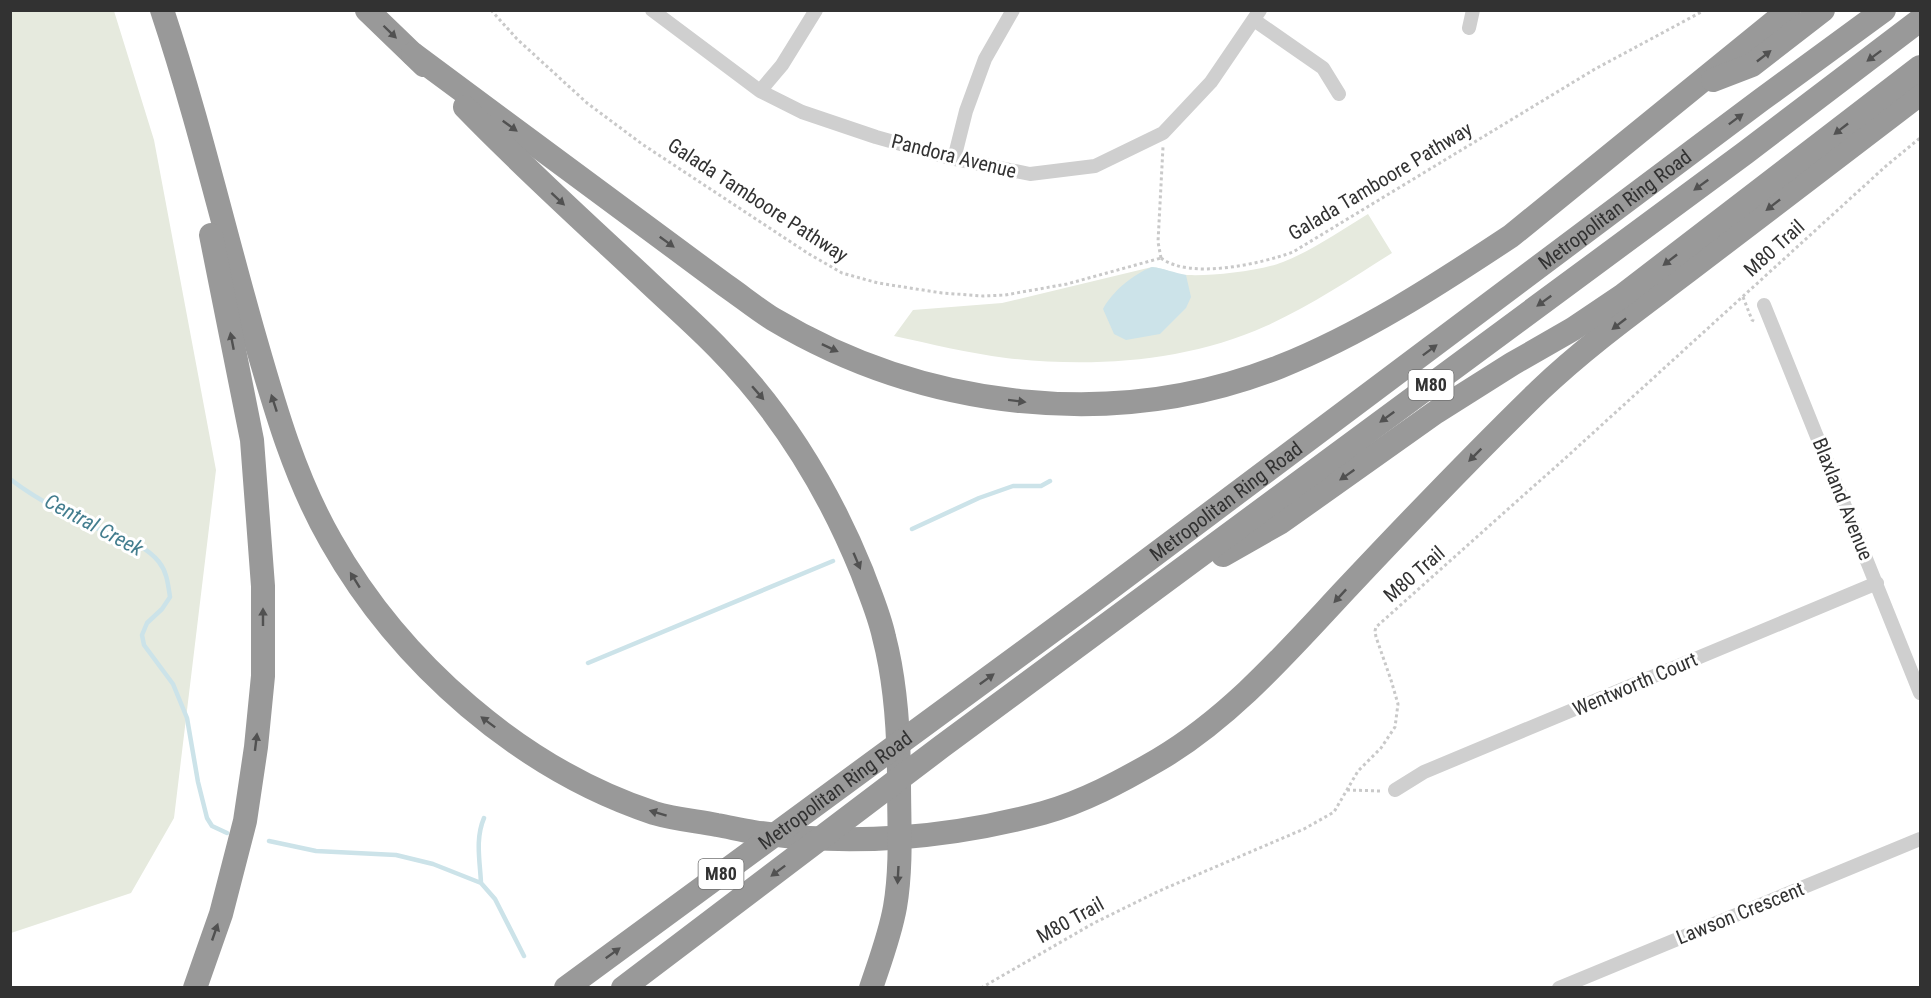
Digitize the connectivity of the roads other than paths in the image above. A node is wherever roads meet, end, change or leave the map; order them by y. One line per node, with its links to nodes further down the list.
1 (162, 10): 14 (highway)
2 (367, 10): 15 (highway, one-way to 15)
3 (652, 10): 19 (street, Pandora Avenue)
4 (816, 10): 19 (street)
5 (1013, 10): 23 (street)
6 (1473, 10): 13 (street)
7 (1788, 10): 18 (highway)
8 (1823, 10): 18 (highway, one-way to 8)
9 (1868, 10): 22 (highway)
10 (1884, 10): 22 (highway, Metropolitan Ring Road / M80)
11 (1257, 15): 20 (street); 23 (street, Pandora Avenue)
12 (1920, 20): 27 (highway, Metropolitan Ring Road / M80, one-way to 27)
13 (1469, 28)
14 (170, 36): 24 (highway, one-way to 14); 31 (highway, one-way to 14)
15 (412, 54): 18 (highway, one-way to 18); 34 (highway, one-way to 34)
16 (1920, 67): 27 (highway, one-way to 27)
17 (1920, 88): 24 (highway)
18 (1692, 89)
19 (759, 91): 23 (street, Pandora Avenue)
20 (1339, 94)
21 (1920, 94): 24 (highway)
22 (1761, 100): 32 (highway, Metropolitan Ring Road / M80, one-way to 22)
23 (954, 159)
24 (1798, 186)
25 (1764, 304): 26 (street, Blaxland Avenue)
26 (1877, 583): 28 (street, Blaxland Avenue); 29 (street, Wentworth Court)
27 (1138, 603): 33 (highway, Metropolitan Ring Road / M80, one-way to 33)
28 (1920, 693)
29 (1395, 790)
30 (1920, 839): 35 (street, Lawson Crescent)
31 (195, 987)
32 (566, 987)
33 (623, 987)
34 (871, 987)
35 (1559, 987)

